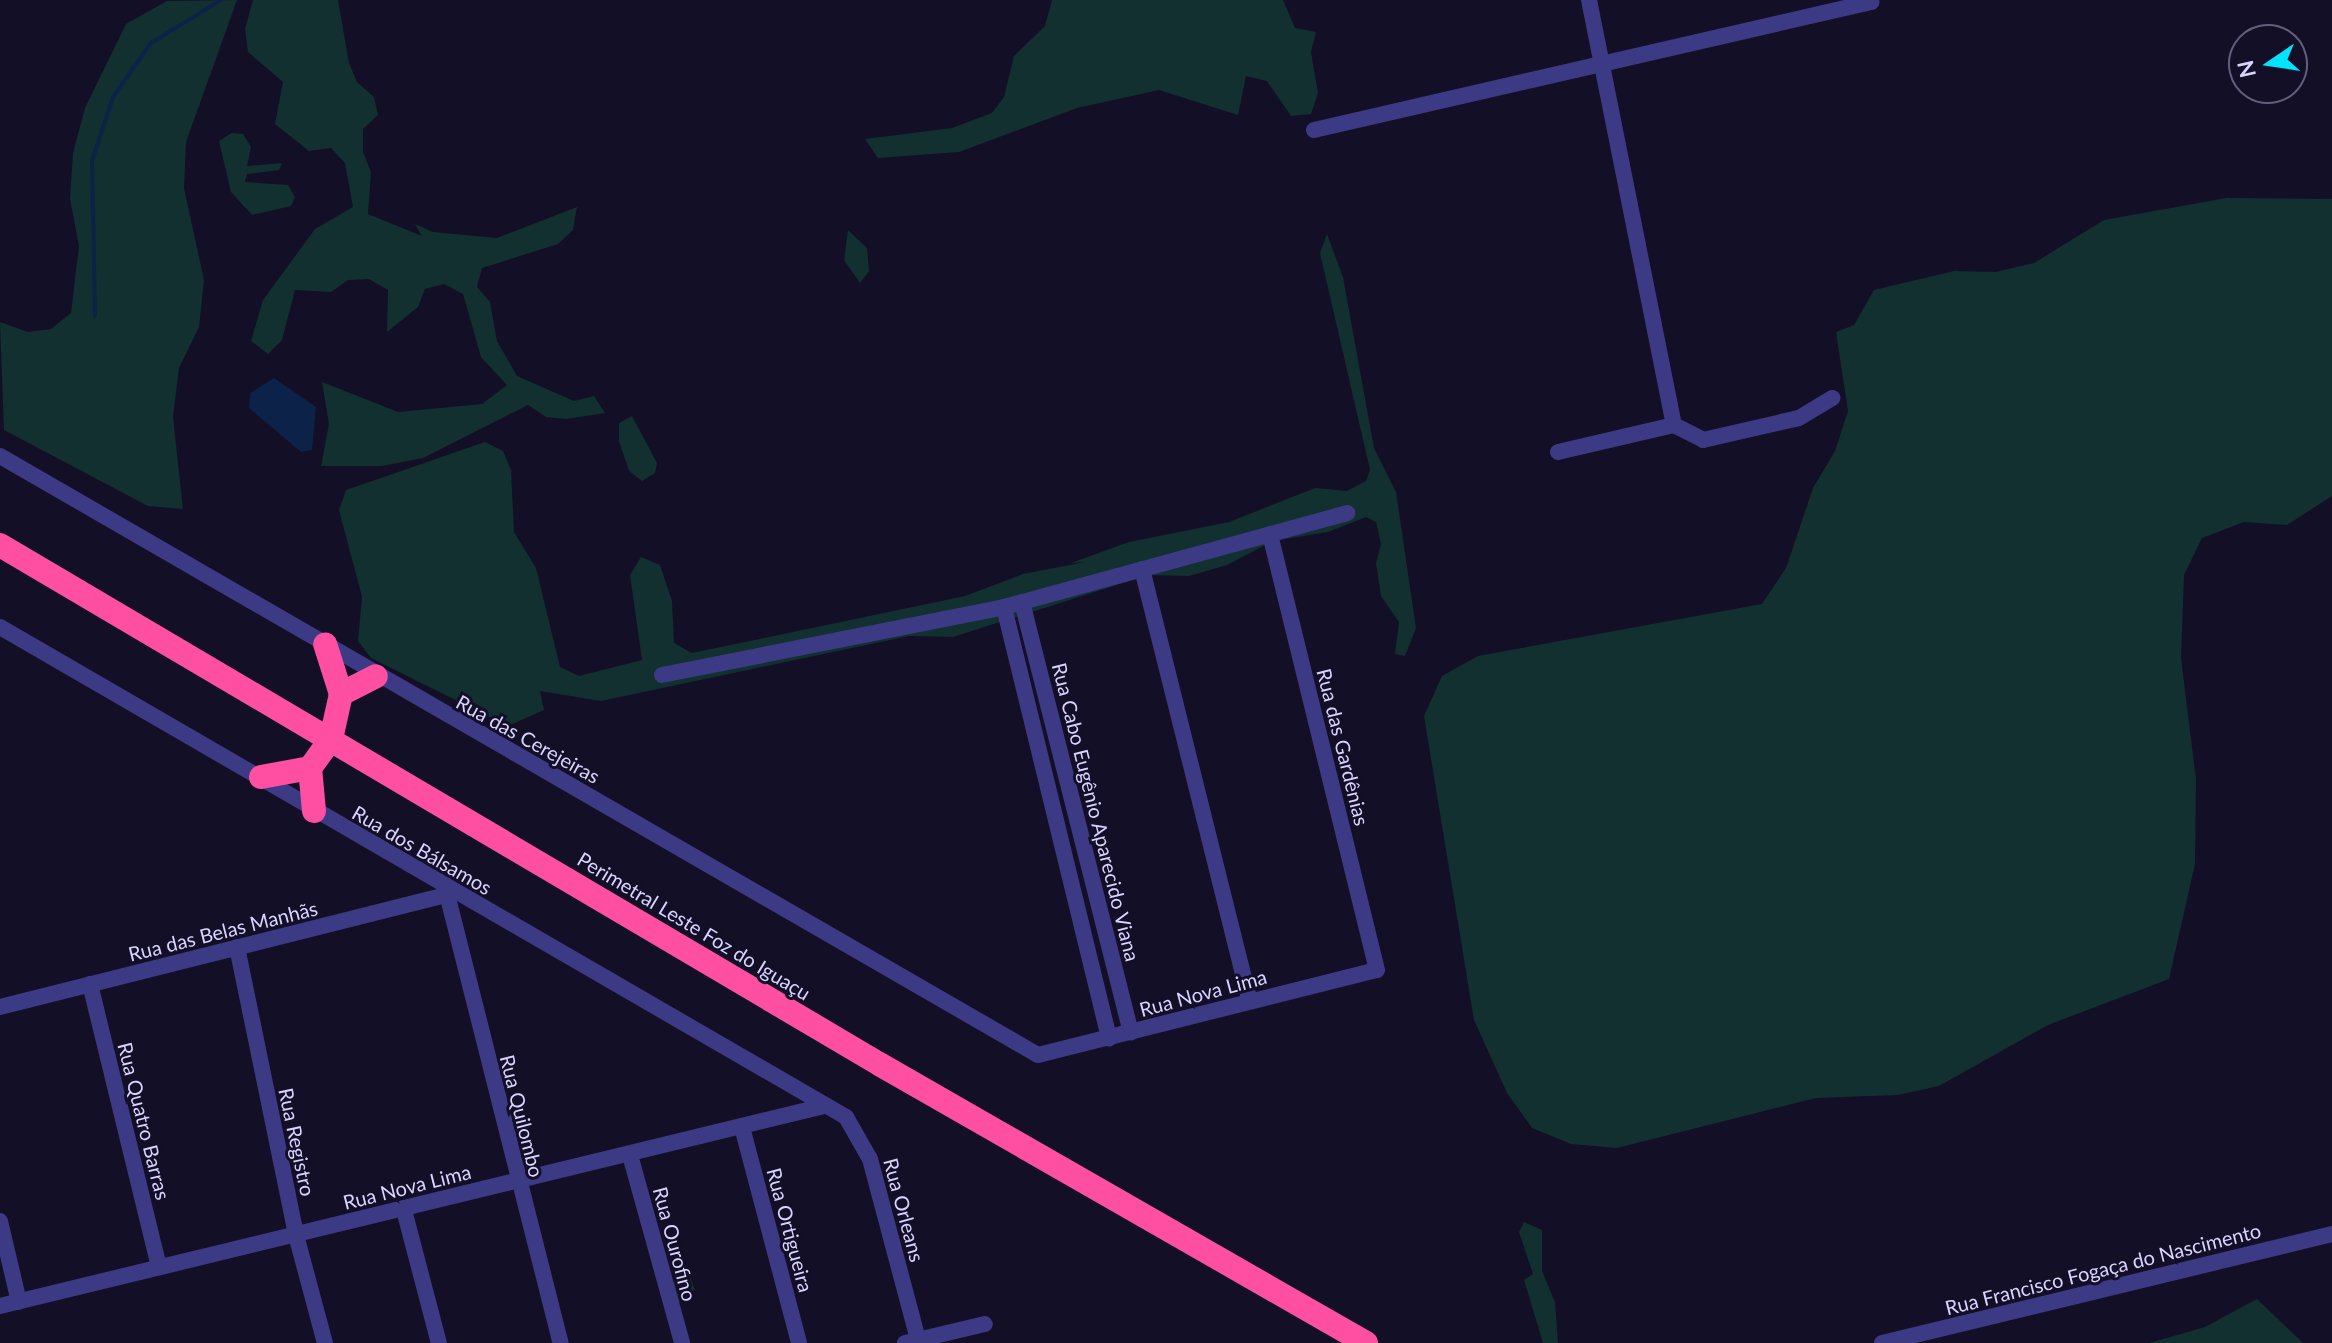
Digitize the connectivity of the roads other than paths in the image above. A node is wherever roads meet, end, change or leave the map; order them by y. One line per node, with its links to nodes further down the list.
1 (1589, 0): 3 (street)
2 (1871, 2): 3 (street)
3 (1601, 63): 4 (street); 6 (street)
4 (1314, 130)
5 (1832, 398): 6 (street)
6 (1674, 425): 7 (street)
7 (1558, 452)
8 (0, 456): 16 (street, Rua das Cerejeiras)
9 (1347, 513): 10 (street)
10 (1270, 534): 12 (street); 26 (street, Rua das Gardênias)
11 (0, 545): 20 (highway, Perimetral Leste Foz do Iguaçu)
12 (1142, 569): 13 (street); 28 (street)
13 (1022, 602): 14 (street); 30 (street, Rua Cabo Eugênio Aparecido Viana)
14 (1004, 607): 17 (street); 31 (street, Rua Cabo Eugênio Aparecido Viana)
15 (0, 627): 22 (street, Rua dos Bálsamos)
16 (325, 644): 18 (street, Rua das Cerejeiras); 19 (highway)
17 (662, 675)
18 (376, 676): 19 (highway); 32 (street, Rua das Cerejeiras)
19 (341, 694): 20 (highway)
20 (331, 739): 21 (highway); 51 (highway, Perimetral Leste Foz do Iguaçu)
21 (310, 768): 22 (highway); 23 (highway)
22 (261, 777): 23 (street, Rua dos Bálsamos)
23 (314, 811): 24 (street, Rua dos Bálsamos)
24 (451, 896): 25 (street, Rua das Belas Manhãs); 33 (street, Rua dos Bálsamos); 36 (street, Rua Quilombo)
25 (237, 947): 27 (street, Rua das Belas Manhãs); 40 (street, Rua Registro)
26 (1377, 970): 28 (street, Rua Nova Lima)
27 (90, 984): 29 (street, Rua das Belas Manhãs); 41 (street, Rua Quatro Barras)
28 (1250, 1001): 30 (street, Rua Nova Lima)
29 (0, 1007)
30 (1131, 1032): 31 (street, Rua Nova Lima)
31 (1109, 1038): 32 (street, Rua Nova Lima)
32 (1038, 1055)
33 (824, 1106): 34 (street, Rua Nova Lima); 45 (street, Rua Orleans)
34 (742, 1127): 35 (street, Rua Nova Lima); 50 (street, Rua Ortigueira)
35 (630, 1155): 36 (street, Rua Nova Lima); 49 (street, Rua Ourofino)
36 (517, 1180): 37 (street, Rua Nova Lima); 48 (street, Rua Quilombo)
37 (404, 1210): 40 (street, Rua Nova Lima); 47 (street)
38 (0, 1221): 42 (street)
39 (2332, 1234): 52 (street, Rua Francisco Fogaça do Nascimento)
40 (296, 1235): 41 (street, Rua Nova Lima); 46 (street, Rua Registro)
41 (159, 1267): 42 (street, Rua Nova Lima)
42 (19, 1302): 43 (street, Rua Nova Lima)
43 (0, 1306)
44 (985, 1324): 45 (street)
45 (914, 1342)
46 (325, 1343)
47 (439, 1343)
48 (561, 1343)
49 (682, 1343)
50 (799, 1343)
51 (1366, 1343)
52 (1882, 1343)

